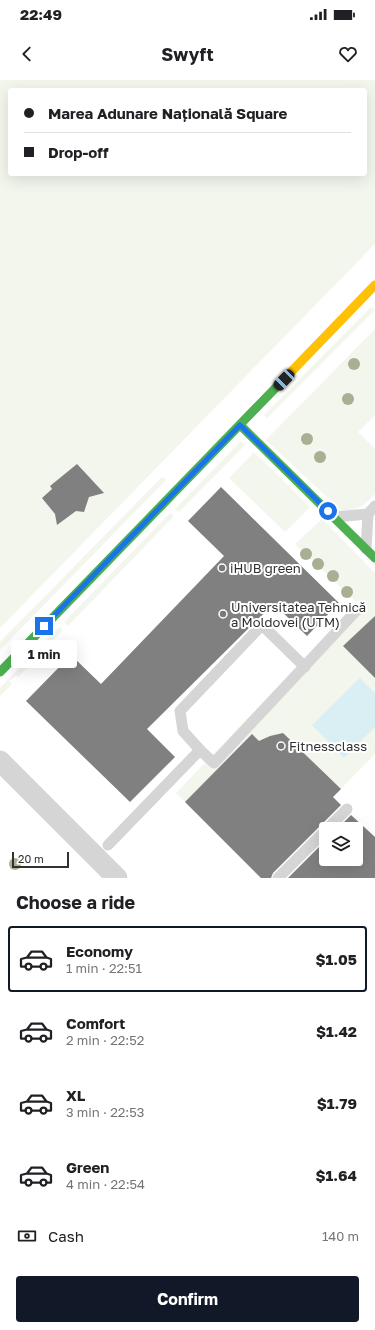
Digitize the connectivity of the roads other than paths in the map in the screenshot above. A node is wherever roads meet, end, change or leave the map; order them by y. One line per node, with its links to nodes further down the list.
1 (375, 285): 2 (main road)
2 (240, 425): 4 (main road); 9 (main road)
3 (371, 510): 4 (lane); 5 (lane)
4 (334, 517): 5 (main road)
5 (366, 549): 6 (main road)
6 (375, 558)
7 (357, 610): 8 (lane)
8 (305, 667): 10 (lane); 10 (lane)
9 (0, 672)
10 (200, 750): 15 (lane)
11 (0, 761): 16 (street)
12 (347, 809): 13 (lane)
13 (335, 822)
14 (319, 838): 17 (lane)
15 (108, 845)
16 (117, 878)
17 (278, 878)

